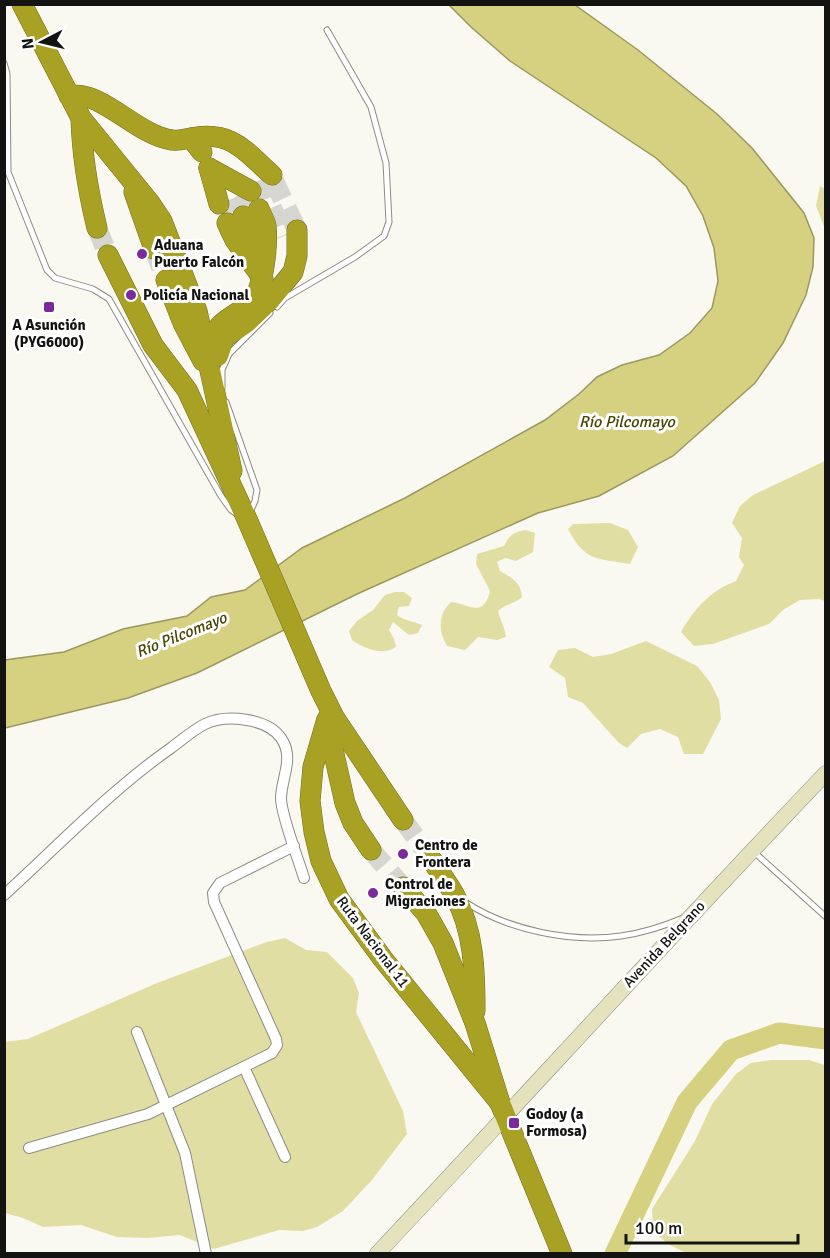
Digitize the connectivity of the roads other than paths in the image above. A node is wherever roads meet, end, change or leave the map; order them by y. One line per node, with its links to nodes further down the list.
1 (22, 4): 4 (highway)
2 (327, 30): 16 (lane)
3 (4, 63): 16 (lane)
4 (69, 96): 5 (highway); 6 (highway)
5 (81, 118): 7 (highway); 9 (highway)
6 (201, 153): 8 (highway); 8 (highway); 8 (highway)
7 (128, 177): 11 (highway); 15 (highway)
8 (244, 192)
9 (97, 228)
10 (291, 233): 15 (highway)
11 (154, 249)
12 (108, 255): 16 (highway)
13 (263, 279): 13 (highway); 15 (highway)
14 (166, 280): 15 (highway)
15 (214, 382): 16 (highway)
16 (243, 512): 17 (highway, Ruta Nacional 11)
17 (321, 691): 18 (highway, Ruta Nacional 11); 20 (highway, Ruta Nacional 11)
18 (327, 719): 22 (highway, Ruta Nacional 11); 35 (highway, Ruta Nacional 11)
19 (825, 774): 23 (street, Avenida Belgrano)
20 (403, 820)
21 (294, 846): 25 (street); 27 (street); 33 (street)
22 (371, 850)
23 (752, 850): 29 (street, Avenida Belgrano); 30 (lane)
24 (432, 860): 28 (highway, Ruta Nacional 11)
25 (304, 878)
26 (403, 887): 31 (highway, Ruta Nacional 11)
27 (4, 895)
28 (455, 896): 29 (lane); 31 (highway, Ruta Nacional 11)
29 (691, 915): 35 (street, Avenida Belgrano)
30 (825, 917)
31 (475, 1023): 35 (highway, Ruta Nacional 11)
32 (137, 1032): 34 (street)
33 (244, 1067): 34 (street); 37 (street)
34 (166, 1107): 36 (street); 39 (street)
35 (503, 1110): 38 (highway, Ruta Nacional 11); 40 (street, Avenida Belgrano)
36 (29, 1148)
37 (285, 1157)
38 (561, 1253)
39 (206, 1254)
40 (377, 1254)

